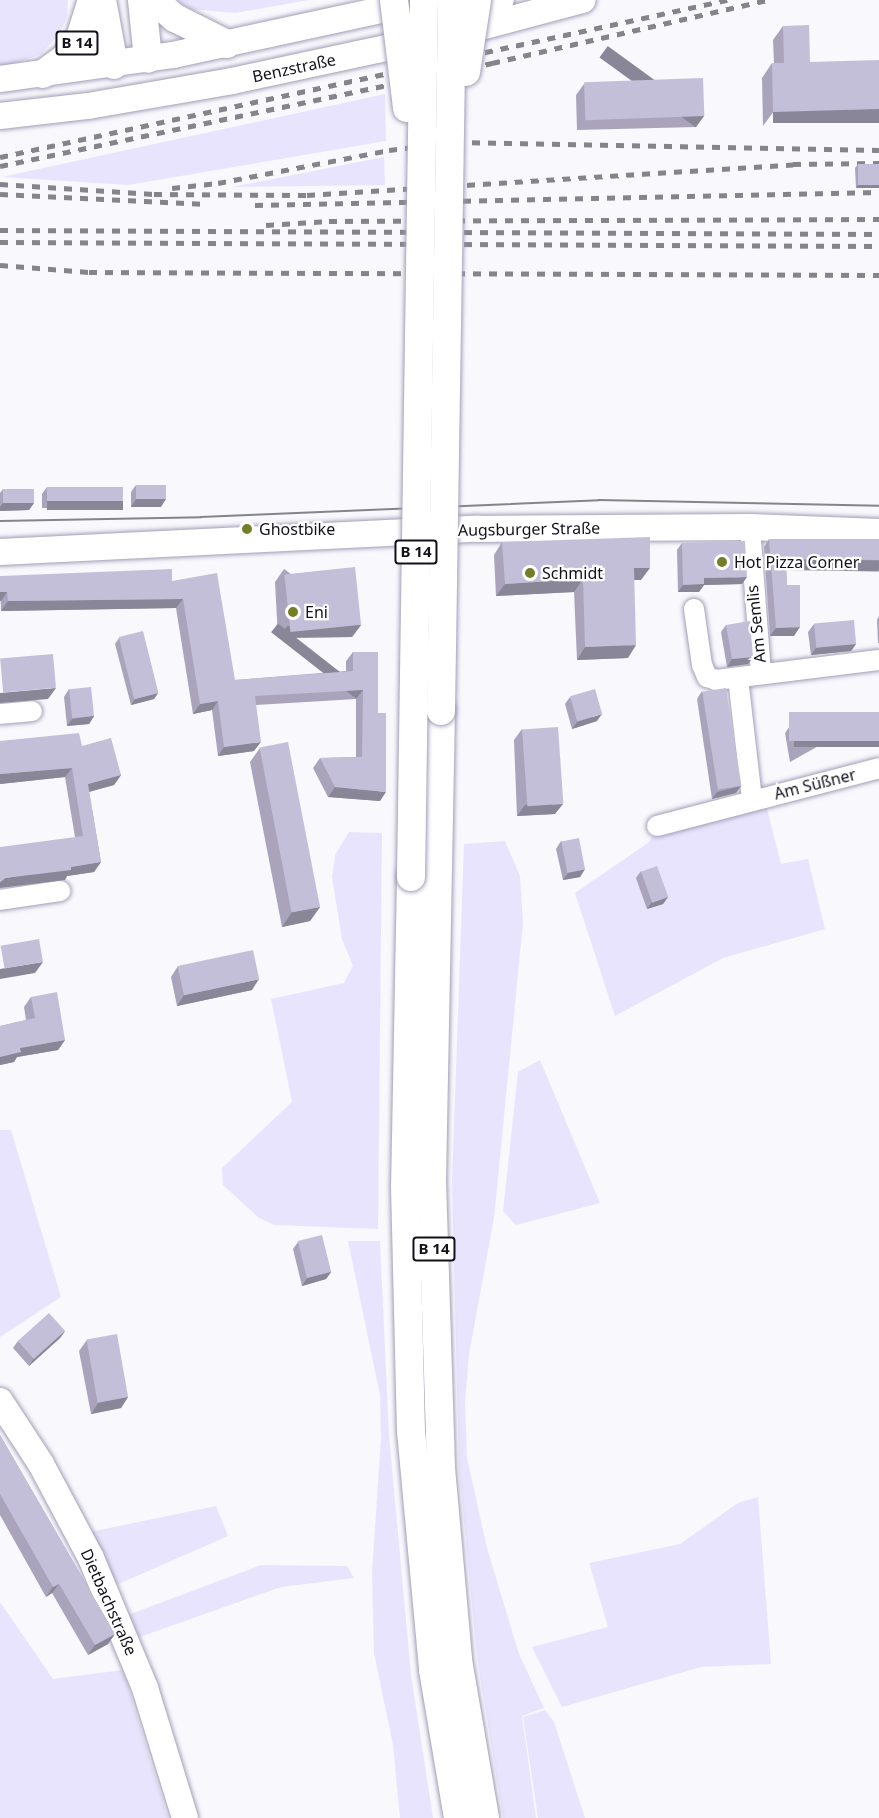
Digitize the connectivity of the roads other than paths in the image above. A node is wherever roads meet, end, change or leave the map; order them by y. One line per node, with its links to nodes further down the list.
1 (92, 0): 15 (highway, B 14)
2 (102, 0): 14 (highway, B 14)
3 (142, 0): 13 (highway)
4 (154, 0): 12 (highway)
5 (425, 0): 10 (main road); 21 (highway, B 14, bridge)
6 (452, 0): 20 (highway, B 14, bridge)
7 (477, 0): 20 (highway, B 14, bridge)
8 (504, 0): 11 (street)
9 (583, 0): 11 (main road, Benzstraße)
10 (397, 3): 12 (main road); 21 (highway, B 14, bridge)
11 (469, 31): 17 (main road, Benzstraße)
12 (227, 44): 13 (main road); 17 (main road)
13 (148, 59): 14 (main road); 18 (main road)
14 (114, 65): 15 (main road); 18 (main road)
15 (43, 74): 16 (main road)
16 (0, 79)
17 (232, 81): 18 (main road, Benzstraße)
18 (139, 98): 19 (main road, Benzstraße)
19 (0, 116)
20 (449, 177): 34 (highway, B 14, bridge)
21 (421, 226): 34 (highway, B 14, bridge)
22 (750, 527): 23 (main road, Augsburger Straße); 24 (main road, Augsburger Straße); 27 (street, Am Semlis)
23 (879, 532)
24 (0, 552)
25 (694, 609): 28 (street)
26 (879, 660): 27 (street, Am Semlis)
27 (761, 673): 28 (street)
28 (738, 678): 32 (street, Am Süßner)
29 (32, 711): 30 (street)
30 (0, 714)
31 (879, 768): 32 (street, Am Süßner)
32 (752, 799): 33 (street, Am Süßner)
33 (657, 826)
34 (424, 877): 39 (highway, B 14); 40 (highway, B 14)
35 (60, 891): 36 (street)
36 (0, 900)
37 (0, 1401): 38 (main road, Dietbachstraße)
38 (185, 1818)
39 (458, 1818)
40 (485, 1818)

